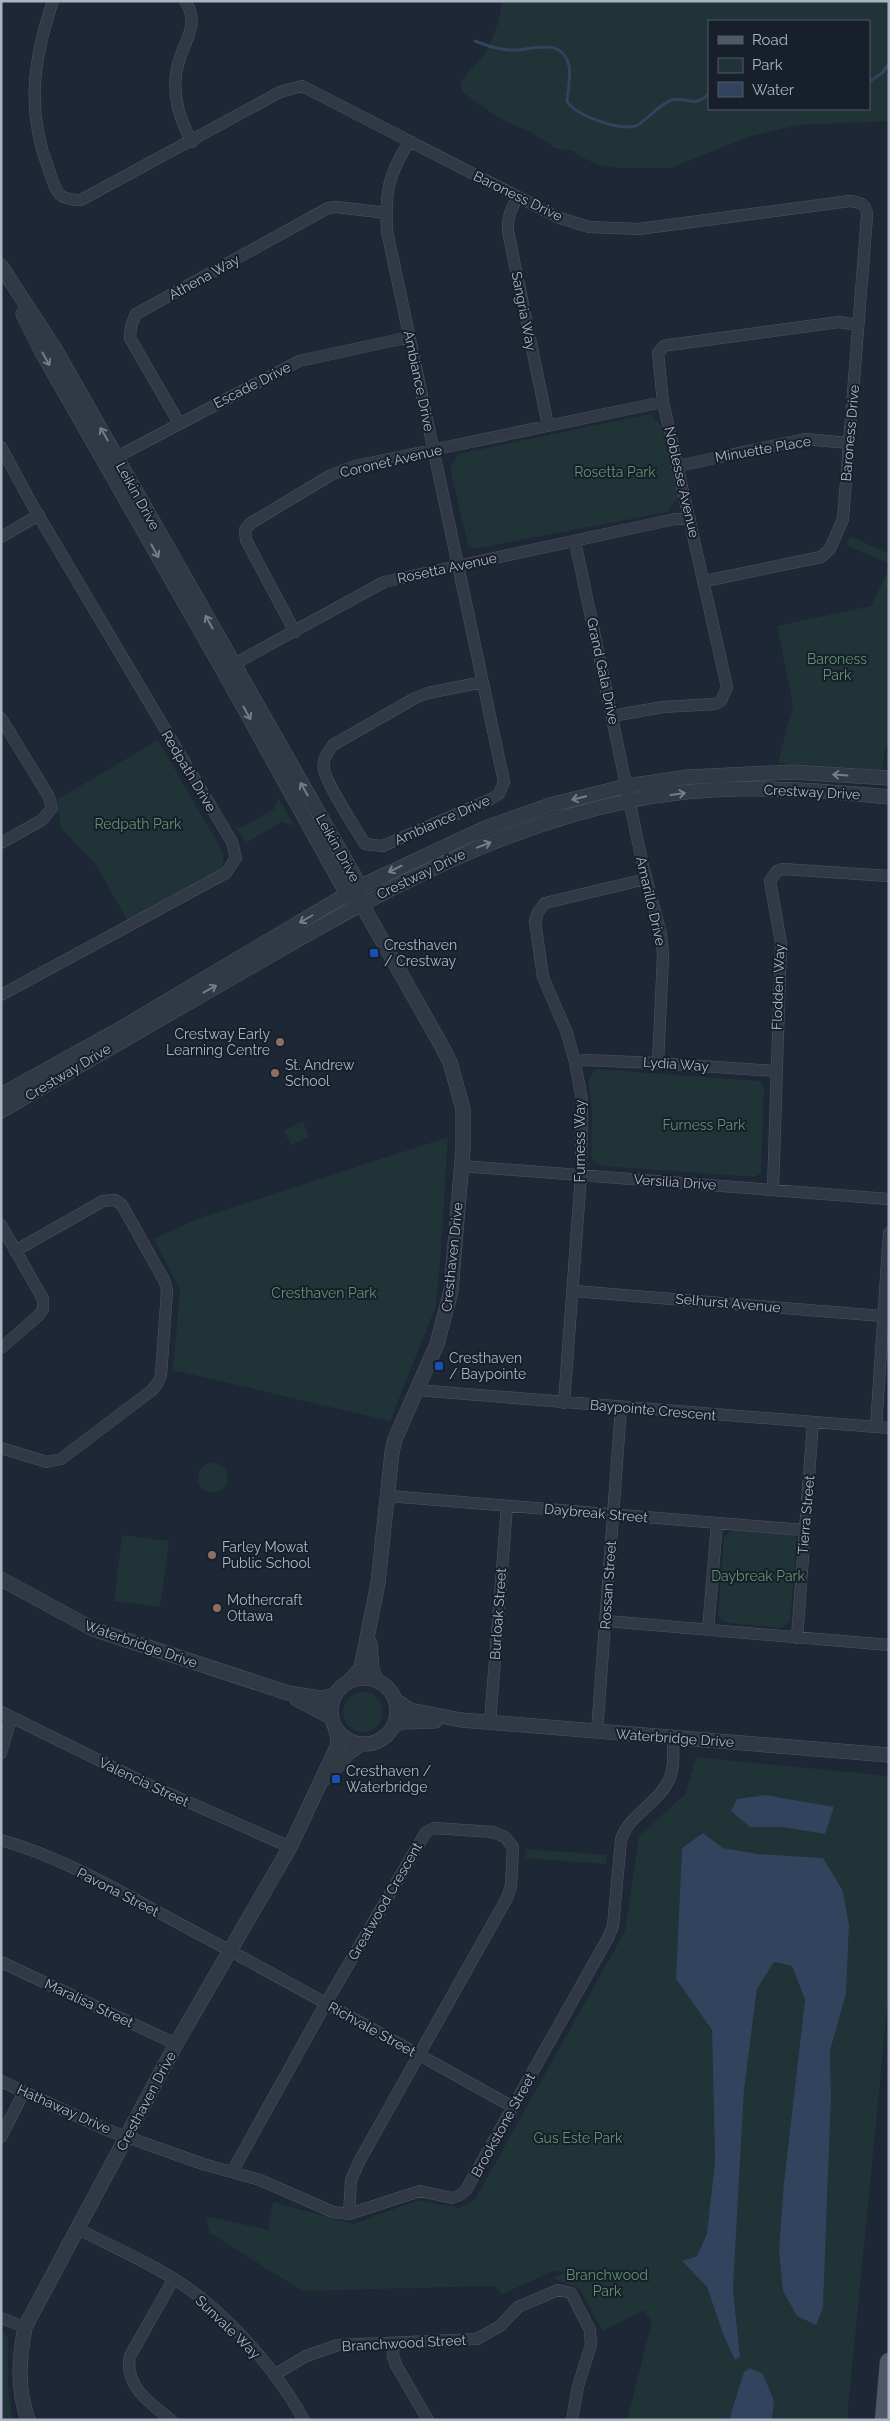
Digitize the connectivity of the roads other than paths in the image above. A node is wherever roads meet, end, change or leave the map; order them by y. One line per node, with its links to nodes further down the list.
1 (53, 1): 3 (street, Baroness Drive)
2 (185, 1): 3 (street)
3 (192, 142): 4 (street, Baroness Drive)
4 (409, 142): 5 (street, Baroness Drive); 6 (street, Ambiance Drive)
5 (518, 197): 8 (street, Baroness Drive); 12 (street, Sangria Way)
6 (386, 213): 9 (street, Ambiance Drive); 11 (street, Athena Way)
7 (1, 267): 16 (street, Leikin Drive)
8 (858, 325): 10 (street, Noblesse Avenue); 13 (street, Baroness Drive)
9 (410, 337): 11 (street, Escade Drive); 15 (street, Ambiance Drive)
10 (663, 402): 12 (street, Coronet Avenue); 17 (street, Noblesse Avenue)
11 (179, 423): 16 (street, Escade Drive)
12 (548, 426): 15 (street, Coronet Avenue)
13 (849, 443): 17 (street, Minuette Place); 23 (street, Baroness Drive)
14 (1, 447): 18 (street, Redpath Drive)
15 (434, 450): 22 (street, Ambiance Drive); 24 (street, Coronet Avenue)
16 (111, 461): 25 (street, Leikin Drive)
17 (678, 466): 19 (street, Noblesse Avenue)
18 (39, 515): 20 (street); 38 (street, Redpath Drive)
19 (690, 519): 21 (street, Rosetta Avenue); 23 (street, Noblesse Avenue)
20 (1, 537)
21 (575, 541): 22 (street, Rosetta Avenue); 27 (street, Grand Gala Drive)
22 (459, 566): 24 (street, Rosetta Avenue); 26 (street, Ambiance Drive)
23 (704, 581): 27 (street, Noblesse Avenue)
24 (295, 632): 25 (street, Rosetta Avenue)
25 (228, 667): 36 (street, Leikin Drive)
26 (482, 682): 26 (street, Ambiance Drive)
27 (612, 716): 30 (street, Grand Gala Drive)
28 (1, 718): 33 (street)
29 (889, 778): 30 (street, Crestway Drive, one-way to 30)
30 (627, 786): 32 (street, Grand Gala Drive); 36 (street, Crestway Drive, one-way to 36)
31 (889, 797): 32 (street, Crestway Drive, one-way to 31)
32 (630, 801): 35 (street, Amarillo Drive); 37 (street, Crestway Drive, one-way to 32)
33 (1, 843)
34 (889, 876): 41 (street, Flodden Way)
35 (646, 879): 39 (street, Furness Way); 40 (street, Amarillo Drive)
36 (353, 891): 37 (street, Leikin Drive); 42 (street, Crestway Drive, one-way to 42)
37 (361, 904): 43 (street, Crestway Drive, one-way to 37); 44 (street, Cresthaven Drive)
38 (1, 995)
39 (576, 1062): 40 (street, Lydia Way); 45 (street, Furness Way)
40 (658, 1063): 41 (street, Lydia Way)
41 (776, 1071): 46 (street, Flodden Way)
42 (1, 1096)
43 (1, 1111)
44 (462, 1166): 45 (street, Versilia Drive); 54 (street, Cresthaven Drive)
45 (581, 1175): 46 (street, Versilia Drive); 51 (street, Furness Way)
46 (773, 1189): 47 (street, Versilia Drive)
47 (889, 1199)
48 (1, 1225): 50 (street)
49 (889, 1234): 52 (street)
50 (15, 1250): 53 (street); 60 (street)
51 (574, 1291): 52 (street, Selhurst Avenue); 55 (street, Furness Way)
52 (882, 1316): 58 (street)
53 (1, 1348)
54 (416, 1390): 55 (street, Baypointe Crescent); 61 (street, Cresthaven Drive)
55 (564, 1403): 56 (street, Baypointe Crescent)
56 (622, 1408): 57 (street, Baypointe Crescent); 63 (street, Rossan Street)
57 (813, 1422): 58 (street, Baypointe Crescent); 65 (street, Tierra Street)
58 (876, 1427): 59 (street, Baypointe Crescent)
59 (889, 1428)
60 (1, 1448)
61 (388, 1496): 62 (street, Daybreak Street); 68 (street, Cresthaven Drive)
62 (507, 1506): 63 (street, Daybreak Street); 80 (street, Burloak Street)
63 (612, 1513): 64 (street, Daybreak Street); 67 (street, Rossan Street)
64 (717, 1523): 65 (street, Daybreak Street); 69 (street)
65 (804, 1530): 70 (street, Tierra Street)
66 (1, 1579): 74 (street, Waterbridge Drive)
67 (606, 1621): 69 (street); 82 (street, Rossan Street)
68 (369, 1624): 72 (street, Cresthaven Drive); 73 (street, Cresthaven Drive)
69 (708, 1630): 70 (street)
70 (797, 1638): 71 (street)
71 (889, 1645)
72 (377, 1681): 73 (street); 76 (street)
73 (349, 1682): 75 (street)
74 (288, 1693): 75 (street, Waterbridge Drive); 79 (street, Waterbridge Drive)
75 (334, 1696): 79 (street)
76 (395, 1700): 78 (street, Waterbridge Drive); 81 (street)
77 (6, 1715): 85 (street); 89 (street, Valencia Street)
78 (461, 1720): 80 (street, Waterbridge Drive); 81 (street, Waterbridge Drive)
79 (333, 1722): 84 (street); 87 (street, Cresthaven Drive)
80 (490, 1723): 82 (street, Waterbridge Drive)
81 (393, 1726): 84 (street)
82 (597, 1732): 83 (street, Waterbridge Drive)
83 (673, 1738): 86 (street, Waterbridge Drive); 97 (street, Brookstone Street)
84 (361, 1744): 87 (street, Cresthaven Drive)
85 (1, 1753)
86 (889, 1755)
87 (315, 1793): 89 (street, Cresthaven Drive)
88 (1, 1840): 90 (street, Pavona Street)
89 (290, 1847): 90 (street, Cresthaven Drive)
90 (231, 1951): 92 (street, Richvale Street); 93 (street, Cresthaven Drive)
91 (1, 1962): 93 (street, Maralisa Street)
92 (326, 2003): 94 (street, Richvale Street); 94 (street, Greatwood Crescent); 100 (street, Greatwood Crescent)
93 (176, 2044): 98 (street, Cresthaven Drive)
94 (420, 2056): 97 (street, Richvale Street); 101 (street, Greatwood Crescent)
95 (1, 2081): 96 (street, Hathaway Drive)
96 (24, 2092): 98 (street, Hathaway Drive); 99 (street)
97 (513, 2107): 101 (street, Brookstone Street)
98 (126, 2135): 100 (street); 102 (street, Cresthaven Drive)
99 (1, 2138)
100 (232, 2172): 101 (street)
101 (349, 2214)
102 (78, 2230): 103 (street, Sunvale Way); 105 (street, Cresthaven Drive)
103 (173, 2280): 108 (street, Sunvale Way); 110 (street)
104 (1, 2318): 105 (street)
105 (25, 2327): 109 (street, Cresthaven Drive)
106 (394, 2343): 108 (street, Branchwood Street); 112 (street); 113 (street, Branchwood Street)
107 (889, 2362): 114 (main road)
108 (274, 2375): 111 (street, Sunvale Way)
109 (28, 2420)
110 (171, 2420)
111 (304, 2420)
112 (428, 2420)
113 (572, 2420)
114 (884, 2420)

